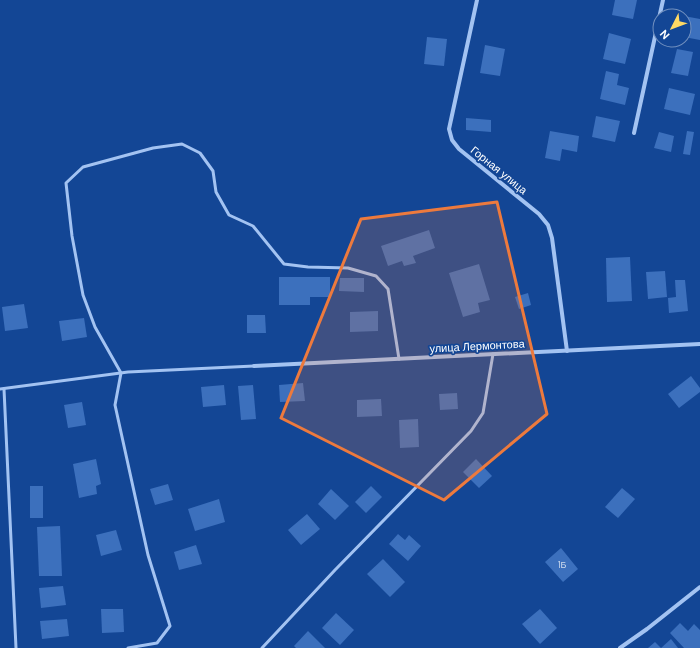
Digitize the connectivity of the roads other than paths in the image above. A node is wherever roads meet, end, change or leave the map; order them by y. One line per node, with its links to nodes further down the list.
1 (477, 0): 5 (street, Горная улица)
2 (662, 0): 3 (street)
3 (634, 133)
4 (700, 344): 5 (street, улица Лермонтова)
5 (567, 350): 6 (street, улица Лермонтова)
6 (493, 354): 7 (street, улица Лермонтова); 14 (lane)
7 (399, 359): 8 (street, улица Лермонтова); 9 (lane)
8 (254, 366): 9 (lane)
9 (121, 373): 10 (lane); 13 (lane)
10 (2, 389): 12 (lane)
11 (700, 586): 15 (street)
12 (16, 648)
13 (128, 648)
14 (262, 648)
15 (620, 648)

